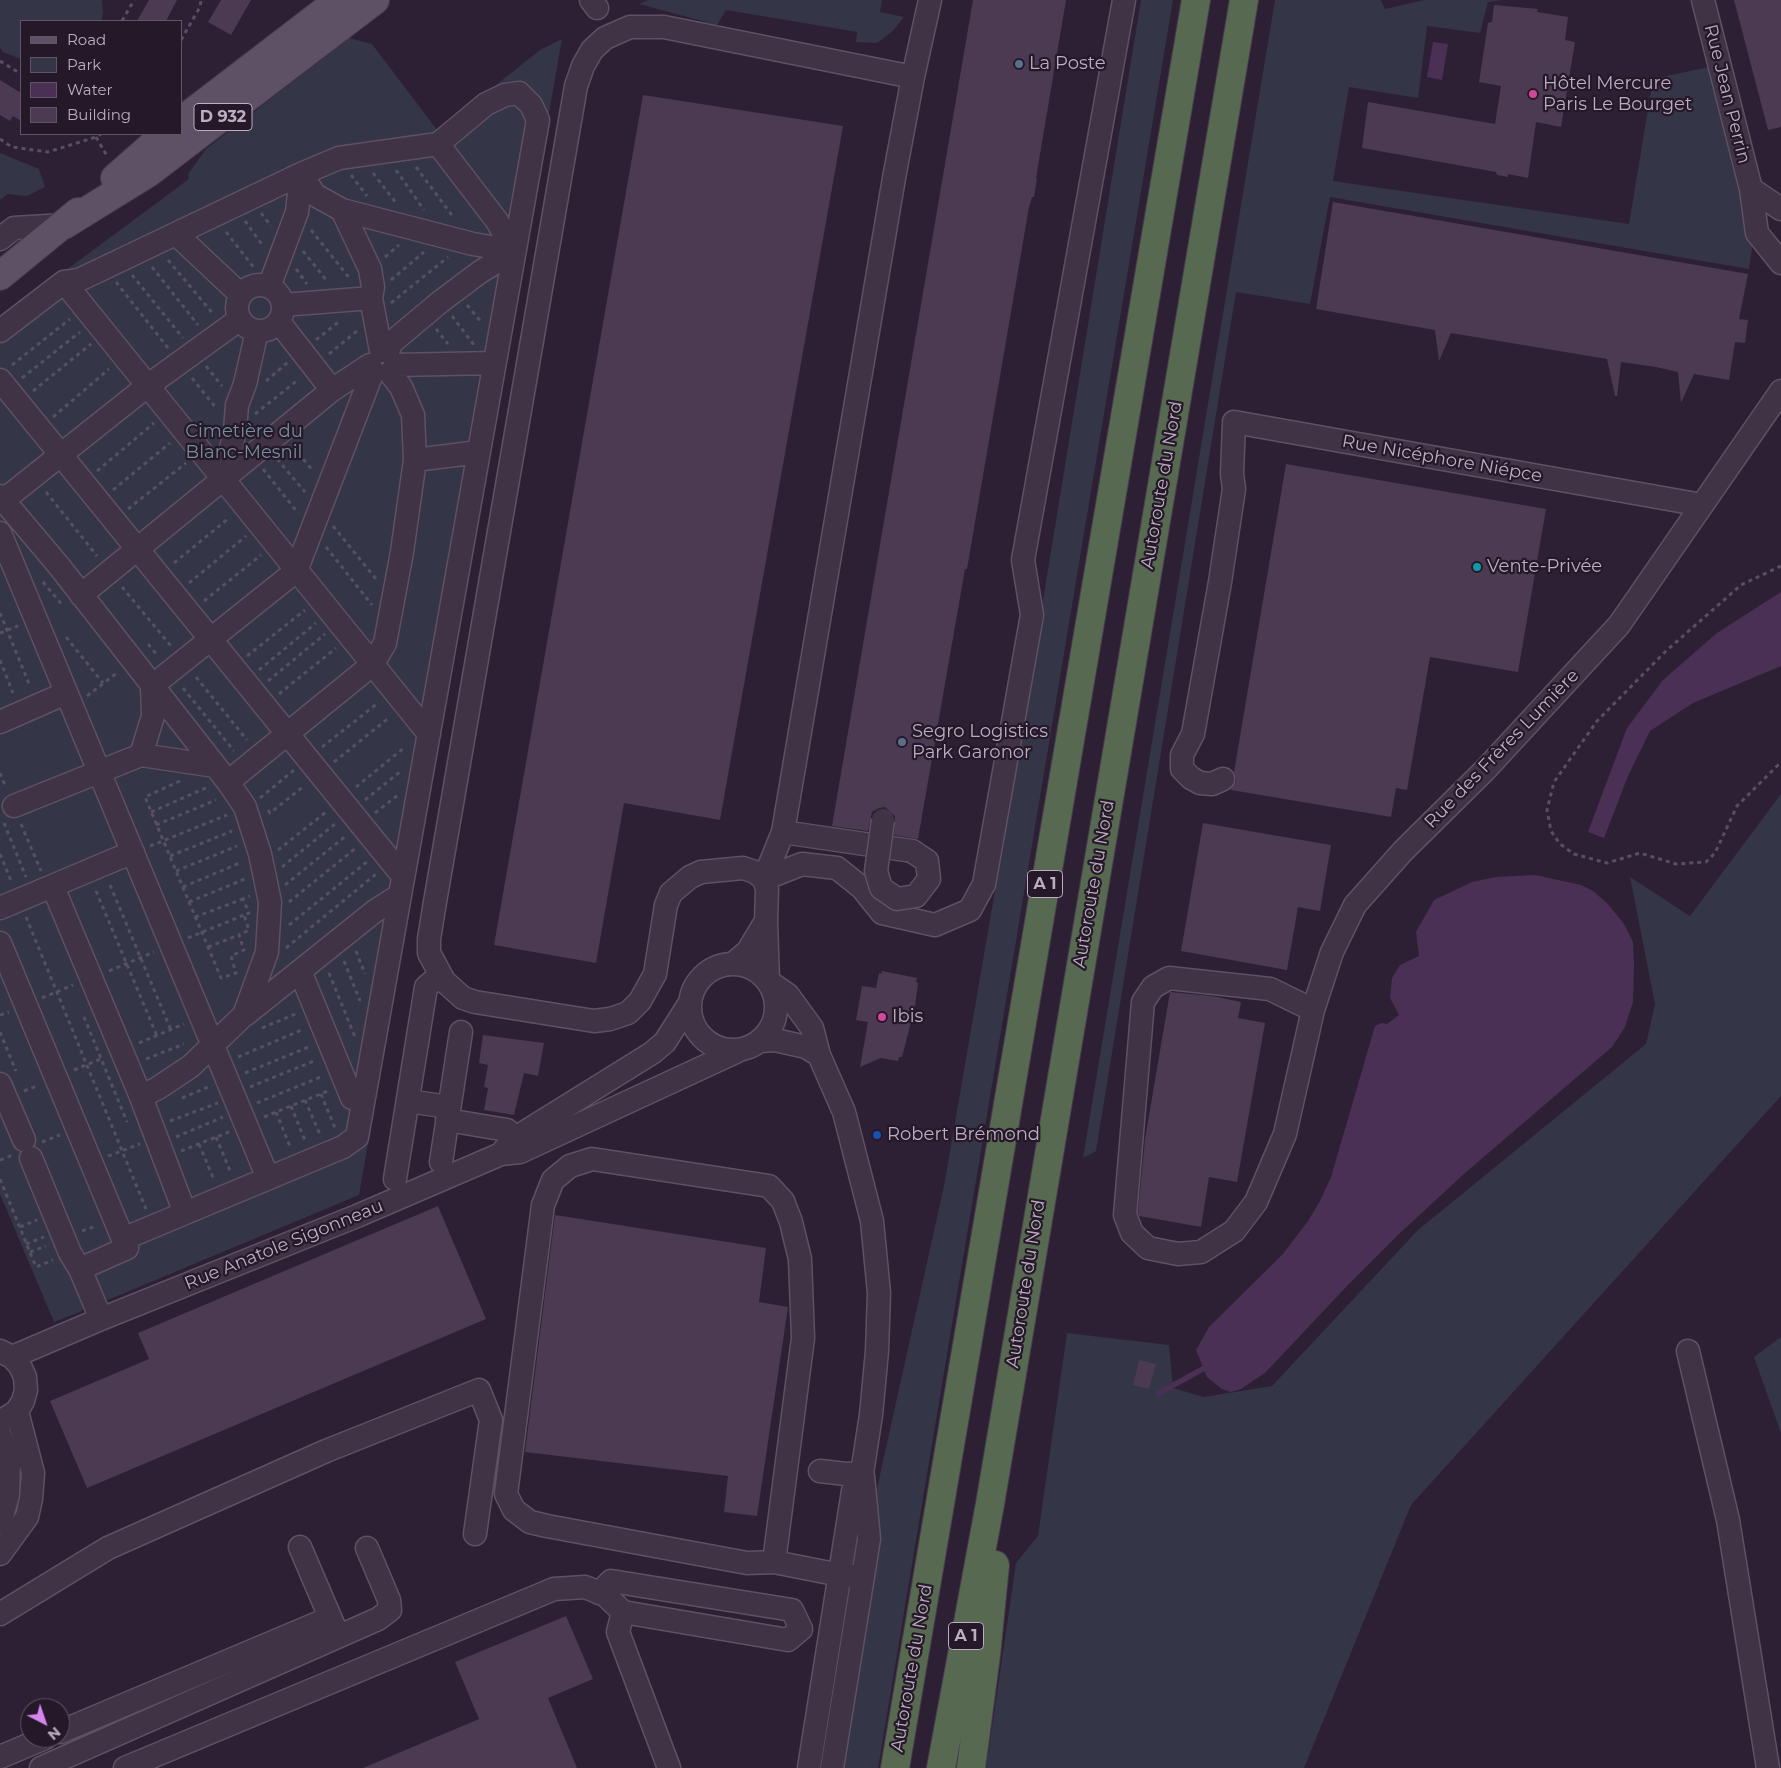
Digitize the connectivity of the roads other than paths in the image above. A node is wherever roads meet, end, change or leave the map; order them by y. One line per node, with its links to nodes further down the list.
1 (339, 0): 9 (main road, D 932)
2 (375, 0): 16 (main road, D 932)
3 (930, 0): 8 (street)
4 (1124, 0): 61 (street)
5 (1196, 0): 124 (highway, Autoroute du Nord / A 1)
6 (1244, 0): 100 (highway, Autoroute du Nord / A 1)
7 (1703, 0): 13 (street, Rue Jean Perrin)
8 (913, 77): 58 (street); 68 (street)
9 (182, 120)
10 (164, 135): 16 (main road, D 932)
11 (438, 144): 12 (street); 19 (street); 19 (street)
12 (302, 174): 15 (street); 17 (street); 23 (street)
13 (1751, 189): 14 (street); 20 (street, Rue Jean Perrin)
14 (1781, 209)
15 (342, 210): 19 (street); 25 (street)
16 (64, 225): 18 (street); 21 (main road, D 932)
17 (176, 234): 22 (street); 24 (street)
18 (0, 240)
19 (514, 251): 29 (street); 30 (street)
20 (1781, 263)
21 (0, 276)
22 (64, 282): 28 (street); 32 (street)
23 (269, 287): 24 (street); 26 (street)
24 (241, 295): 27 (street)
25 (368, 298): 26 (street); 29 (street)
26 (281, 314): 27 (street); 33 (street)
27 (233, 330): 32 (street); 38 (street)
28 (0, 331)
29 (383, 363): 30 (street); 33 (street); 37 (street); 43 (street)
30 (492, 363): 35 (street)
31 (8, 385): 36 (street)
32 (146, 387): 36 (street); 38 (street)
33 (332, 390): 38 (street)
34 (1781, 391): 40 (street, Rue des Frères Lumière)
35 (479, 452): 37 (street); 51 (street)
36 (61, 454): 39 (street); 42 (street)
37 (415, 460): 46 (street)
38 (224, 478): 42 (street); 43 (street)
39 (1, 500): 44 (street)
40 (1702, 505): 54 (street, Rue Nicéphore Niépce); 71 (street, Rue des Frères Lumière)
41 (0, 533): 48 (street)
42 (137, 549): 44 (street); 45 (street)
43 (296, 571): 45 (street); 46 (street)
44 (81, 595): 47 (street)
45 (211, 639): 47 (street); 50 (street)
46 (374, 664): 50 (street); 51 (street)
47 (152, 686): 52 (street); 55 (street)
48 (69, 700): 49 (street); 53 (street)
49 (0, 722)
50 (288, 734): 55 (street); 60 (street)
51 (429, 734): 60 (street)
52 (141, 755): 53 (street); 55 (street)
53 (99, 773): 56 (street); 59 (street)
54 (1223, 779)
55 (225, 783): 72 (street)
56 (14, 806)
57 (884, 820): 58 (street, bridge)
58 (783, 832): 61 (street)
59 (132, 852): 62 (street); 74 (street)
60 (390, 863): 67 (street); 81 (street)
61 (764, 878): 64 (street); 68 (street)
62 (53, 886): 63 (street); 79 (street)
63 (10, 904)
64 (766, 921): 66 (street); 69 (street)
65 (0, 943): 89 (street)
66 (734, 964): 69 (street); 70 (street)
67 (300, 970): 72 (street); 81 (street)
68 (440, 975): 80 (street)
69 (768, 981): 75 (street); 77 (street)
70 (689, 1004): 76 (street); 83 (street, Rue Anatole Sigonneau)
71 (1313, 1010): 71 (street, Rue des Frères Lumière)
72 (249, 1023): 74 (street)
73 (461, 1032): 82 (street)
74 (213, 1037): 79 (street); 86 (street)
75 (760, 1041): 76 (street); 77 (street)
76 (740, 1050): 83 (street, Rue Anatole Sigonneau)
77 (819, 1055): 99 (street)
78 (3, 1091): 84 (street)
79 (141, 1096): 88 (street)
80 (408, 1100): 82 (street); 87 (street)
81 (363, 1102): 86 (street)
82 (448, 1113): 83 (street); 85 (street)
83 (506, 1147): 91 (street, Rue Anatole Sigonneau)
84 (22, 1151): 90 (street)
85 (441, 1162)
86 (268, 1178): 88 (street)
87 (395, 1179)
88 (185, 1213): 89 (street)
89 (123, 1239): 90 (street)
90 (80, 1269): 91 (street)
91 (101, 1319): 92 (street, Rue Anatole Sigonneau)
92 (66, 1333): 94 (street, Rue Anatole Sigonneau); 95 (street, Rue Anatole Sigonneau)
93 (1688, 1351): 127 (street)
94 (6, 1354): 95 (street, Rue Anatole Sigonneau)
95 (25, 1378): 96 (street)
96 (8, 1417): 105 (street)
97 (0, 1435): 101 (street)
98 (820, 1471): 99 (street)
99 (862, 1472): 107 (street); 108 (street)
100 (990, 1504): 125 (highway, Autoroute du Nord / A 1); 126 (highway)
101 (0, 1523)
102 (475, 1534): 111 (street)
103 (300, 1547): 112 (street)
104 (367, 1548): 112 (street)
105 (0, 1554)
106 (774, 1562): 106 (street); 107 (street)
107 (840, 1575): 108 (street); 114 (street)
108 (863, 1577): 115 (street)
109 (599, 1592): 110 (street); 113 (street); 120 (street)
110 (623, 1612): 113 (street); 121 (street)
111 (0, 1614)
112 (334, 1627): 116 (street); 119 (street)
113 (801, 1628): 114 (street)
114 (831, 1633): 115 (street); 122 (street)
115 (854, 1636): 123 (street)
116 (70, 1728)
117 (21, 1748): 118 (street)
118 (0, 1757)
119 (41, 1768)
120 (125, 1768)
121 (670, 1768)
122 (810, 1768)
123 (832, 1768)
124 (895, 1768)
125 (941, 1768)
126 (971, 1768)
127 (1768, 1768)

